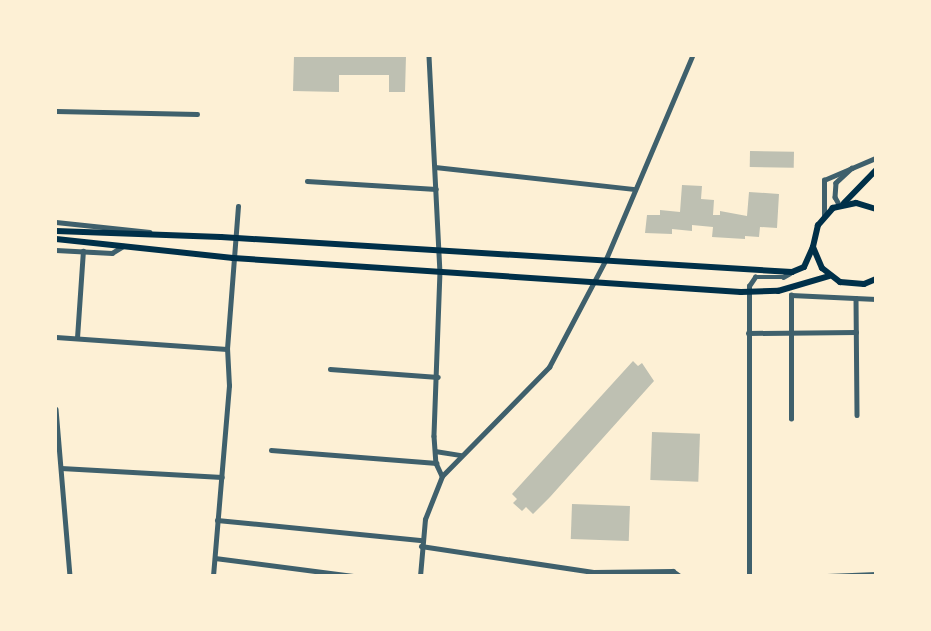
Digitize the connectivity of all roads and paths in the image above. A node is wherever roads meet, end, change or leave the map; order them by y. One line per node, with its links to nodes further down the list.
1 (429, 56): 6 (street)
2 (692, 56): 11 (street)
3 (56, 111): 4 (street)
4 (197, 114)
5 (876, 158): 7 (street)
6 (435, 167): 10 (street); 11 (street)
7 (852, 168): 12 (street); 15 (street)
8 (876, 170): 12 (main road)
9 (307, 181): 10 (street)
10 (436, 189): 23 (street)
11 (635, 189): 27 (street)
12 (842, 205): 14 (main road); 15 (main road)
13 (238, 206): 19 (street)
14 (876, 209)
15 (824, 216): 22 (main road)
16 (56, 222): 18 (street)
17 (56, 231): 18 (main road)
18 (164, 236): 19 (main road)
19 (234, 238): 23 (main road); 26 (street)
20 (56, 239): 21 (main road)
21 (125, 245): 25 (street); 26 (main road)
22 (813, 248): 29 (main road); 30 (main road)
23 (438, 249): 27 (main road); 28 (street)
24 (56, 250): 25 (street)
25 (83, 251): 40 (street)
26 (232, 258): 28 (main road); 41 (street)
27 (606, 259): 29 (main road); 32 (street)
28 (440, 271): 32 (main road); 43 (street)
29 (792, 272): 33 (street)
30 (829, 276): 31 (main road); 33 (main road)
31 (875, 279)
32 (595, 280): 33 (main road); 49 (street)
33 (748, 292): 37 (street)
34 (856, 298): 35 (street); 36 (street); 38 (street)
35 (876, 299)
36 (856, 332): 38 (street); 45 (street)
37 (748, 333): 38 (street); 63 (street)
38 (791, 333): 46 (street)
39 (56, 337): 40 (street)
40 (77, 338): 41 (street)
41 (227, 349): 53 (street)
42 (330, 369): 43 (street)
43 (438, 377): 48 (street)
44 (56, 409): 51 (street)
45 (856, 415)
46 (791, 419)
47 (271, 450): 50 (street)
48 (435, 451): 49 (street); 50 (street)
49 (461, 455): 52 (street)
50 (436, 463): 52 (street)
51 (61, 468): 53 (street); 58 (street)
52 (442, 476): 55 (street)
53 (222, 477): 54 (street)
54 (217, 520): 55 (street); 56 (street)
55 (422, 543): 61 (street); 62 (street)
56 (215, 558): 59 (street); 60 (street)
57 (876, 574): 64 (street)
58 (70, 576)
59 (213, 576)
60 (353, 576)
61 (420, 576)
62 (680, 576)
63 (749, 576)
64 (827, 576)

